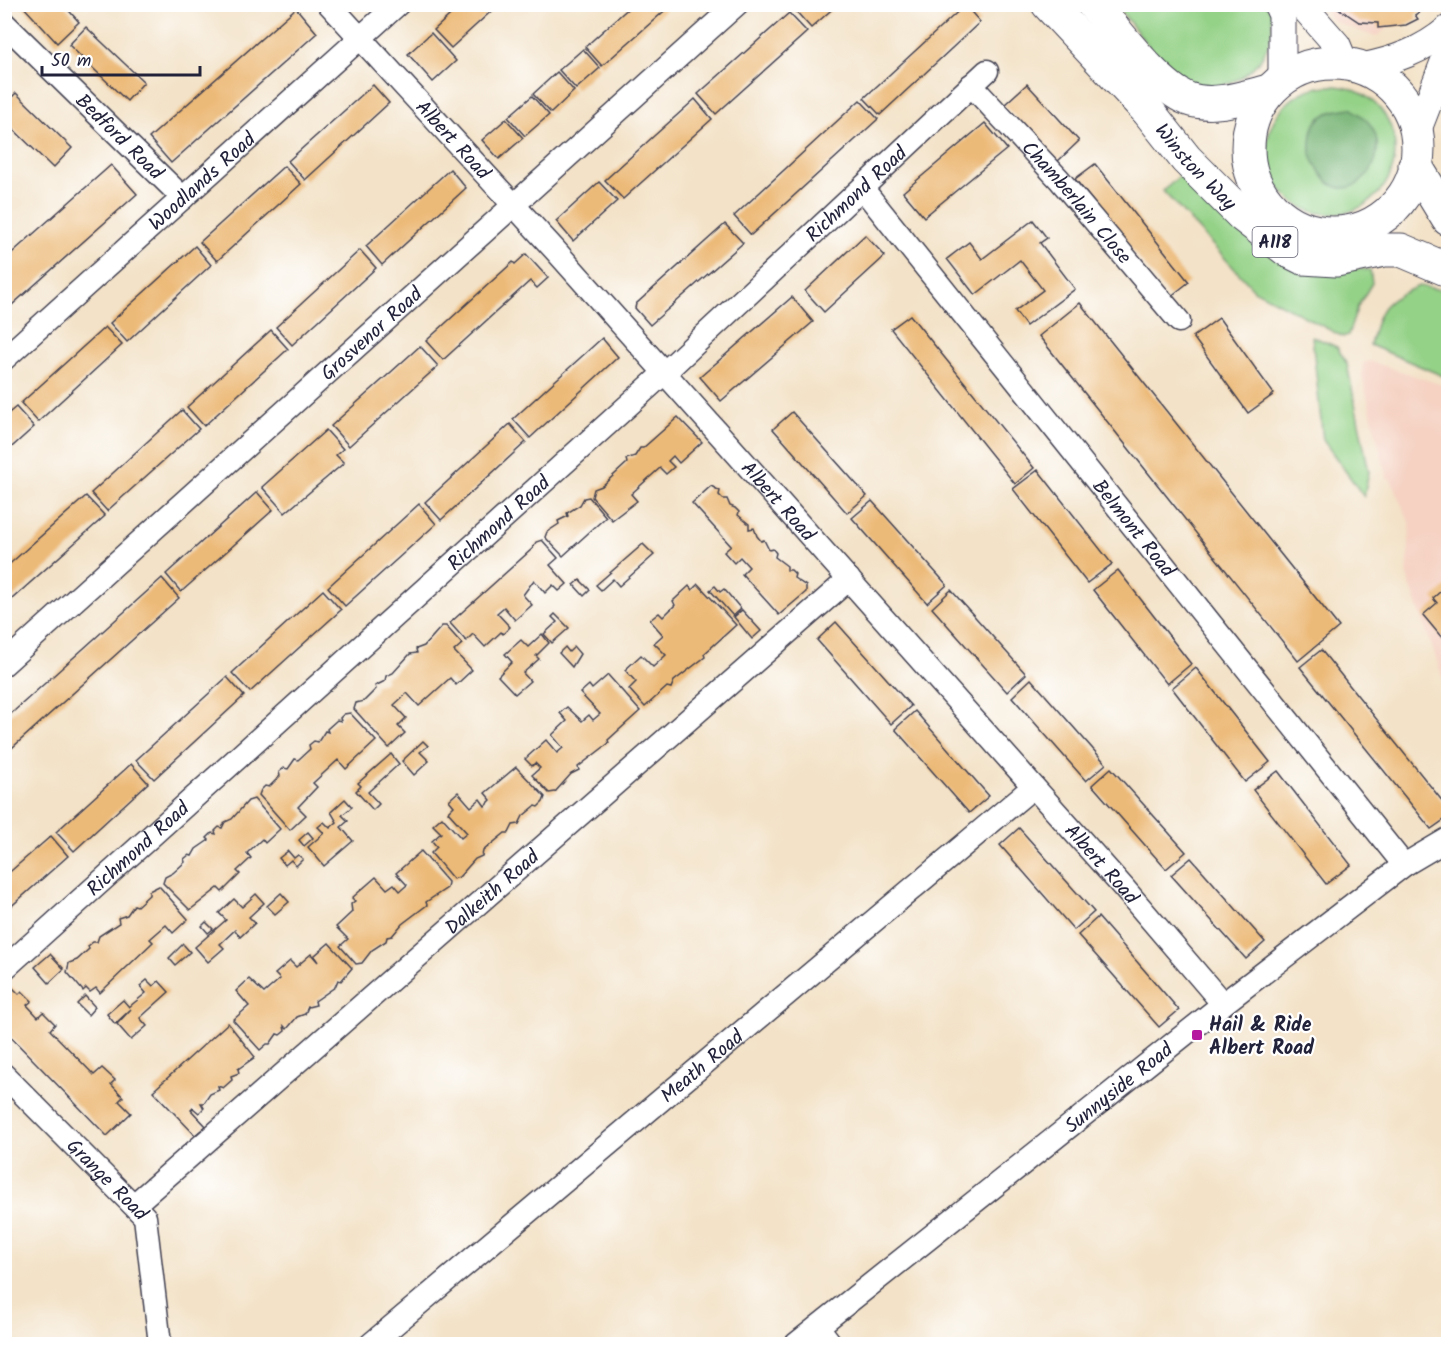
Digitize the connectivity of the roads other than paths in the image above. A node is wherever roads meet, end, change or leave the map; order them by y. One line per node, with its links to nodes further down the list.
1 (329, 4): 10 (street, Albert Road)
2 (398, 4): 10 (street, Woodlands Road)
3 (737, 4): 21 (street, Grosvenor Road)
4 (1048, 4): 15 (main road, Winston Way / A118)
5 (1093, 4): 14 (main road, Winston Way)
6 (1277, 4): 14 (street)
7 (1301, 4): 12 (street)
8 (4, 24): 20 (street, Bedford Road)
9 (1449, 29): 12 (street)
10 (360, 39): 20 (street, Woodlands Road); 21 (street, Albert Road)
11 (1449, 52): 16 (street)
12 (1354, 66): 14 (main road); 16 (main road)
13 (979, 78): 19 (street, Richmond Road); 26 (street, Chamberlain Close)
14 (1276, 85): 18 (main road)
15 (1148, 111): 18 (main road, A118); 25 (main road, Winston Way / A118)
16 (1418, 129): 17 (main road)
17 (1415, 165): 22 (main road); 23 (main road)
18 (1256, 187): 23 (main road)
19 (863, 189): 28 (street, Richmond Road); 33 (street, Belmont Road)
20 (183, 198): 27 (street, Woodlands Road)
21 (513, 205): 28 (street, Albert Road); 30 (street, Grosvenor Road)
22 (1449, 219)
23 (1374, 222): 24 (main road)
24 (1449, 264)
25 (1449, 270)
26 (1179, 321)
27 (4, 358)
28 (663, 374): 29 (street, Albert Road); 34 (street, Richmond Road)
29 (849, 579): 31 (street, Albert Road); 37 (street, Dalkeith Road)
30 (4, 664)
31 (1033, 787): 35 (street, Albert Road); 40 (street, Meath Road)
32 (1449, 839): 33 (street, Sunnyside Road)
33 (1404, 865): 35 (street, Sunnyside Road)
34 (4, 969)
35 (1223, 1004): 38 (street, Sunnyside Road)
36 (4, 1075): 37 (street, Grange Road)
37 (135, 1204): 39 (street, Grange Road)
38 (825, 1336): 41 (street, Sunnyside Road)
39 (160, 1344)
40 (371, 1344)
41 (796, 1344)

